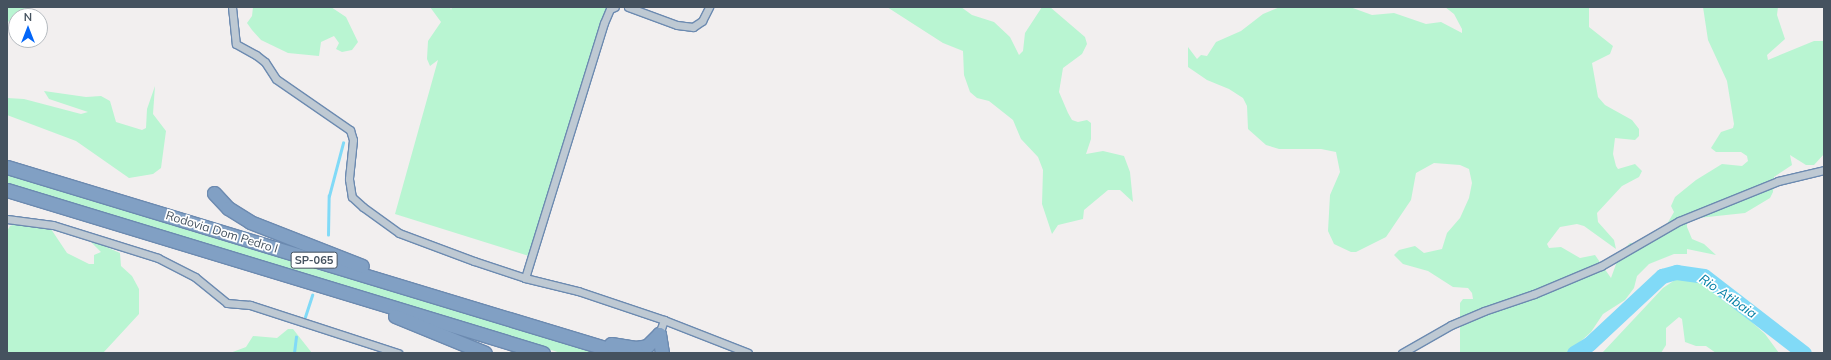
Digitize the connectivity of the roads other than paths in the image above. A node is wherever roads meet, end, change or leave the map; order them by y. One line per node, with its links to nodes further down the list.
1 (232, 7): 10 (street)
2 (615, 7): 10 (street)
3 (628, 7): 4 (street)
4 (709, 7)
5 (7, 167): 12 (highway, Rodovia Dom Pedro I / SP-065)
6 (1824, 170): 22 (street)
7 (7, 190): 11 (highway, Rodovia Dom Pedro I / SP-065)
8 (214, 193): 12 (highway)
9 (7, 219): 16 (street)
10 (525, 278): 13 (street)
11 (306, 280): 17 (highway); 18 (highway, Rodovia Dom Pedro I / SP-065)
12 (463, 304): 15 (highway, Rodovia Dom Pedro I / SP-065)
13 (664, 320): 14 (street); 21 (street)
14 (659, 334): 15 (highway); 20 (highway)
15 (570, 338): 19 (highway, Rodovia Dom Pedro I / SP-065)
16 (398, 353)
17 (485, 353)
18 (543, 353)
19 (621, 353)
20 (662, 353)
21 (748, 353)
22 (1402, 353)

